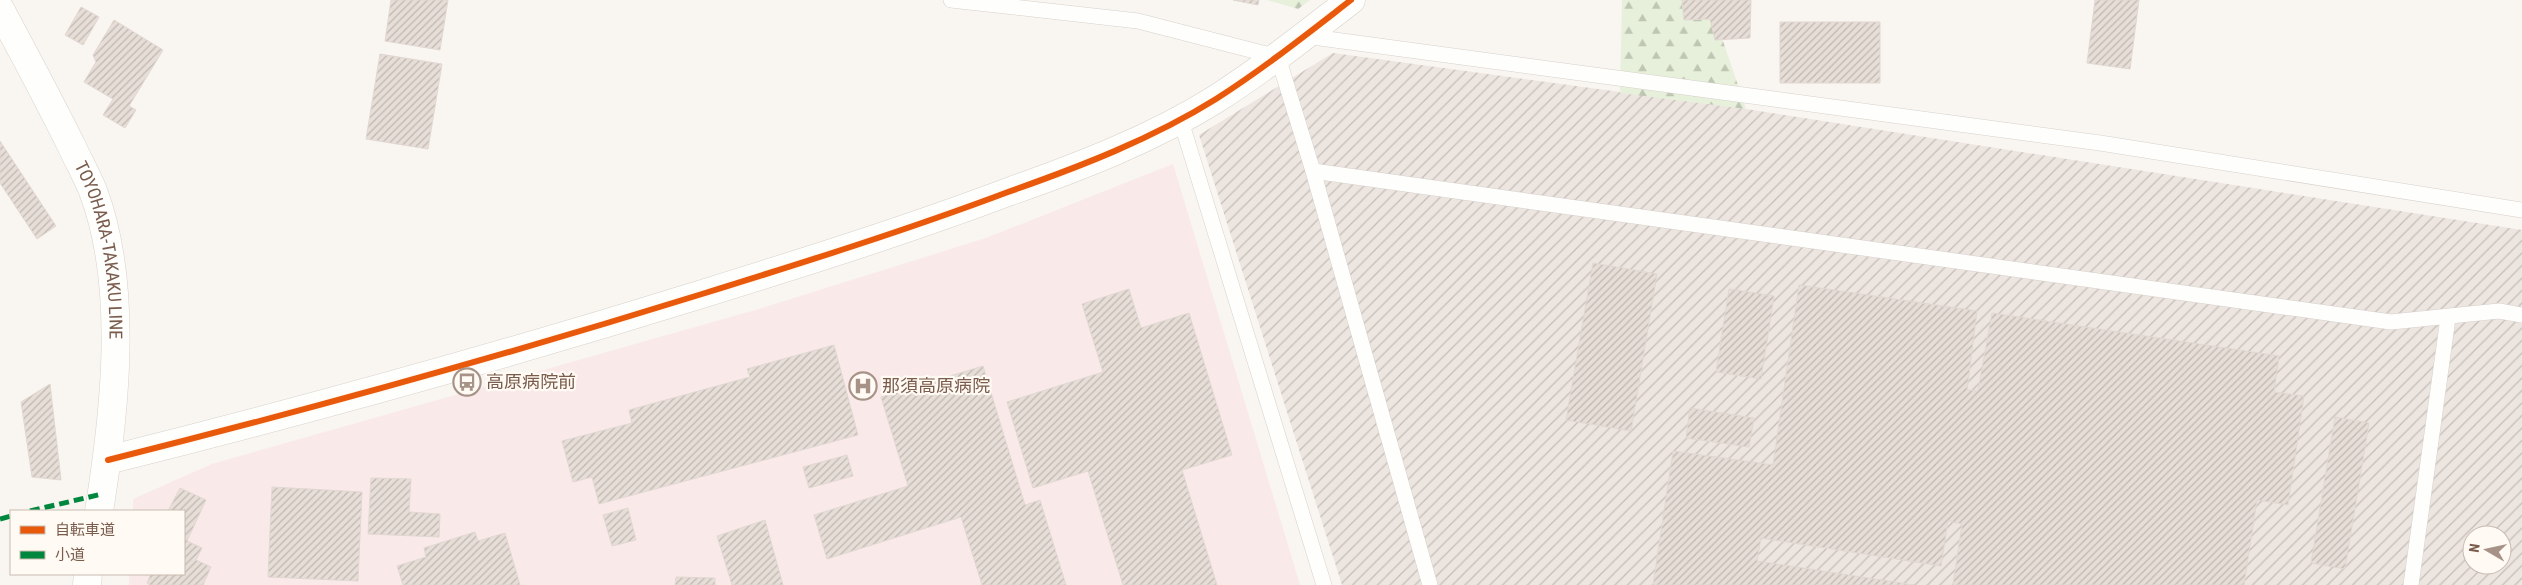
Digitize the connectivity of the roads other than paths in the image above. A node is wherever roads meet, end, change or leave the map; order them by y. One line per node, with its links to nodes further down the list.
1 (952, 0): 5 (lane)
2 (1351, 0): 4 (street)
3 (0, 8): 11 (street, TOYOHARA-TAKAKU LINE)
4 (1305, 36): 5 (street); 8 (lane)
5 (1278, 56): 6 (street); 7 (lane)
6 (1180, 118): 11 (street); 13 (lane)
7 (1313, 171): 10 (lane); 14 (lane)
8 (2522, 210)
9 (2522, 315): 10 (lane)
10 (2448, 318): 15 (lane)
11 (108, 460): 12 (street, TOYOHARA-TAKAKU LINE)
12 (99, 510)
13 (1324, 585)
14 (1430, 585)
15 (2411, 585)

